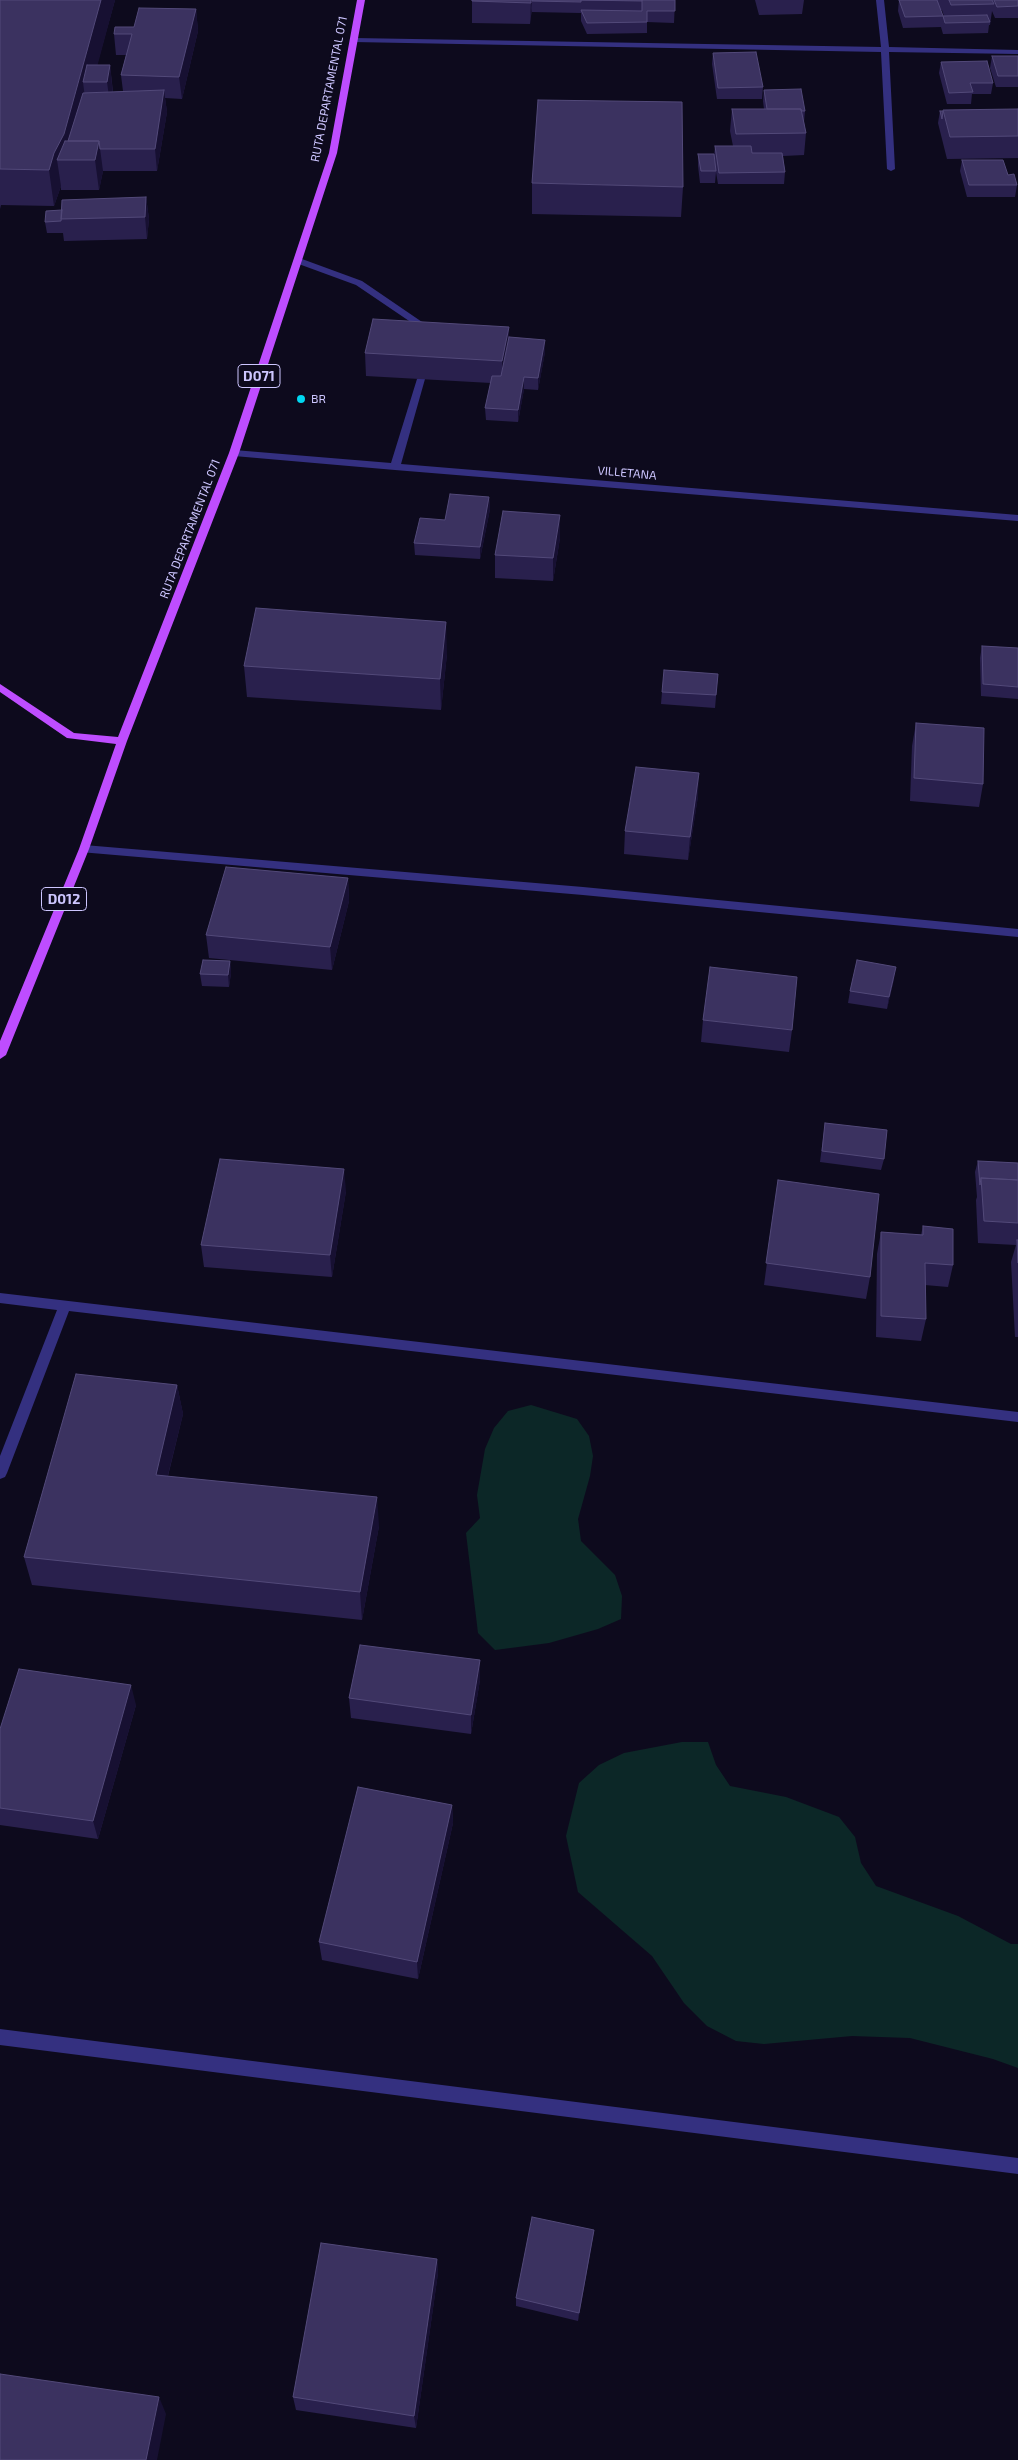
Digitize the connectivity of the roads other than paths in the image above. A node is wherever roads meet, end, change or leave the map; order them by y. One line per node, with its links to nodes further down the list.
1 (360, 0): 3 (main road, RUTA DEPARTAMENTAL 071 / D071)
2 (880, 0): 4 (street)
3 (354, 40): 4 (street); 7 (main road, RUTA DEPARTAMENTAL 071 / D071)
4 (885, 49): 5 (street); 6 (street)
5 (1018, 52)
6 (891, 169)
7 (299, 261): 8 (street); 10 (main road, RUTA DEPARTAMENTAL 071 / D071)
8 (427, 345)
9 (421, 379): 11 (street)
10 (234, 453): 11 (street, VILLETANA); 14 (main road, RUTA DEPARTAMENTAL 071 / D071)
11 (395, 466): 12 (street, VILLETANA)
12 (1018, 518)
13 (0, 687): 14 (main road)
14 (122, 742): 15 (main road, RUTA DEPARTAMENTAL 071 / D012)
15 (84, 848): 16 (street); 17 (main road, RUTA DEPARTAMENTAL 071 / D012)
16 (1018, 933)
17 (0, 1055)
18 (0, 1298): 19 (street)
19 (65, 1306): 20 (street); 21 (street)
20 (1018, 1417)
21 (0, 1473)
22 (0, 2037): 23 (street)
23 (1018, 2166)

